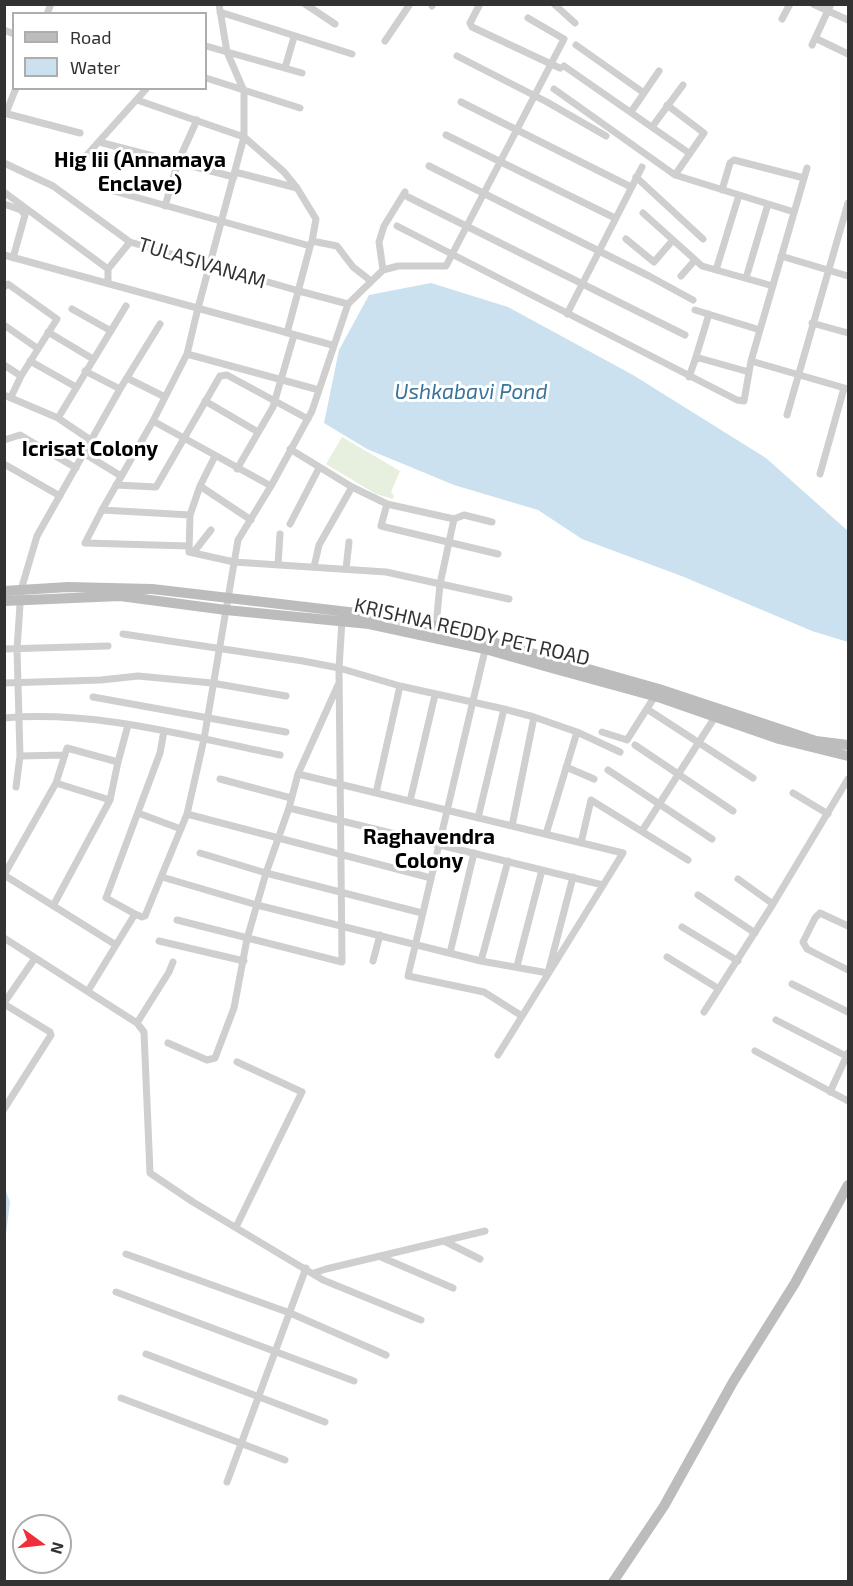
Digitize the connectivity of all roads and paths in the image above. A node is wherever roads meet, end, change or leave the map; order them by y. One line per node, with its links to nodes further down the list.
1 (305, 4): 13 (street)
2 (410, 4): 16 (street)
3 (554, 4): 12 (street)
4 (790, 4): 10 (street)
5 (813, 4): 7 (street)
6 (479, 5): 22 (street)
7 (829, 7): 11 (street); 20 (street)
8 (219, 8): 14 (street); 18 (street)
9 (528, 18): 15 (street)
10 (782, 19)
11 (849, 20)
12 (575, 23)
13 (335, 24)
14 (294, 37): 19 (street); 23 (street)
15 (564, 39): 22 (street); 32 (street)
16 (386, 41)
17 (207, 46): 18 (street)
18 (226, 52): 23 (street); 31 (street)
19 (352, 54)
20 (849, 54)
21 (457, 56): 33 (street)
22 (551, 64): 33 (street); 38 (street)
23 (285, 68): 25 (street)
24 (658, 71): 32 (street)
25 (302, 73)
26 (207, 78): 31 (street)
27 (683, 85): 36 (street)
28 (554, 89): 57 (street)
29 (15, 90): 39 (street)
30 (145, 90): 34 (street)
31 (243, 91): 37 (street); 46 (street)
32 (644, 93): 38 (street)
33 (535, 96): 42 (street); 45 (street)
34 (137, 100): 40 (street); 47 (street)
35 (461, 102): 42 (street)
36 (667, 105): 41 (street); 48 (street)
37 (300, 108)
38 (631, 112): 41 (street)
39 (5, 113): 43 (street)
40 (197, 120): 46 (street); 49 (street)
41 (652, 127): 48 (street)
42 (517, 129): 50 (street); 60 (street)
43 (80, 133)
44 (446, 135): 50 (street)
45 (606, 136)
46 (244, 137): 56 (street); 62 (street)
47 (99, 142): 49 (street); 54 (street)
48 (689, 153): 57 (street)
49 (178, 162): 56 (street); 70 (street)
50 (500, 162): 65 (street); 73 (street)
51 (4, 163): 81 (street, TULASIVANAM)
52 (429, 166): 65 (street)
53 (642, 166): 58 (street)
54 (76, 167)
55 (807, 168): 59 (street)
56 (235, 175): 62 (street); 75 (street)
57 (675, 175): 63 (street)
58 (636, 177): 60 (street); 79 (street)
59 (804, 178): 63 (street); 71 (street)
60 (631, 187): 73 (street)
61 (103, 188): 70 (street)
62 (297, 188): 82 (street)
63 (722, 190): 66 (street)
64 (4, 192): 90 (street)
65 (483, 193): 77 (street); 83 (street)
66 (739, 195): 69 (street); 92 (street)
67 (849, 202): 74 (street)
68 (4, 204): 87 (street)
69 (768, 204): 71 (street); 96 (street)
70 (165, 206): 75 (street)
71 (795, 212): 86 (street)
72 (643, 213): 80 (street)
73 (615, 218): 83 (street)
74 (846, 220): 93 (street)
75 (222, 222): 82 (street); 89 (street)
76 (397, 226): 85 (street)
77 (467, 226): 85 (street); 91 (street); 99 (street)
78 (626, 239): 80 (street)
79 (703, 239)
80 (673, 240): 88 (street)
81 (130, 242): 89 (street, TULASIVANAM); 90 (street)
82 (311, 243): 97 (street); 102 (street)
83 (598, 251): 99 (street); 103 (street)
84 (4, 255): 87 (street)
85 (453, 255): 91 (street); 109 (street)
86 (781, 256): 93 (street); 100 (street)
87 (13, 258): 98 (street)
88 (695, 260): 92 (street); 94 (street)
89 (210, 265): 102 (street, TULASIVANAM); 106 (street)
90 (108, 268): 98 (street)
91 (383, 270): 97 (street)
92 (716, 270): 96 (street)
93 (828, 270): 95 (street); 111 (street)
94 (681, 276)
95 (849, 276)
96 (746, 278): 100 (street)
97 (371, 281): 104 (street)
98 (108, 283): 106 (street)
99 (582, 283): 109 (street); 119 (street)
100 (773, 286): 114 (street)
101 (4, 287): 116 (street)
102 (299, 291): 104 (street, TULASIVANAM); 118 (street)
103 (693, 300)
104 (348, 303): 120 (street)
105 (126, 306): 115 (street)
106 (198, 308): 118 (street); 122 (street)
107 (72, 309): 115 (street)
108 (695, 310): 110 (street)
109 (567, 314): 132 (street)
110 (709, 314): 114 (street); 124 (street)
111 (812, 323): 117 (street); 130 (street)
112 (160, 324): 133 (street)
113 (4, 325): 121 (street)
114 (760, 330): 126 (street)
115 (111, 331): 123 (street)
116 (48, 332): 121 (street); 123 (street)
117 (849, 333)
118 (291, 334): 120 (street); 134 (street)
119 (685, 335)
120 (332, 345): 138 (street)
121 (37, 348): 125 (street)
122 (187, 354): 134 (street); 140 (street)
123 (93, 358): 128 (street)
124 (695, 360): 129 (street); 132 (street)
125 (30, 361): 131 (street); 135 (street)
126 (751, 361): 129 (street); 130 (street)
127 (4, 365): 131 (street)
128 (86, 371): 135 (street); 136 (street)
129 (749, 372): 132 (street)
130 (797, 374): 137 (street); 143 (street)
131 (21, 375): 139 (street)
132 (689, 377)
133 (127, 378): 136 (street); 140 (street)
134 (281, 381): 138 (street); 141 (street)
135 (76, 387): 144 (street)
136 (120, 389): 150 (street)
137 (846, 389): 158 (street)
138 (319, 390): 145 (street)
139 (8, 396): 144 (street)
140 (165, 397): 146 (street)
141 (275, 400): 142 (street); 145 (street); 147 (street)
142 (205, 401): 147 (street); 148 (street)
143 (787, 415)
144 (58, 418): 150 (street)
145 (308, 419): 151 (street)
146 (153, 422): 148 (street); 159 (street)
147 (258, 432): 157 (street)
148 (184, 438): 153 (street); 160 (street)
149 (4, 440): 155 (street)
150 (92, 441): 152 (street)
151 (290, 449): 156 (street); 162 (street)
152 (85, 454): 155 (street); 159 (street)
153 (215, 456): 157 (street); 161 (street)
154 (4, 464): 164 (street)
155 (76, 468): 164 (street)
156 (319, 468): 163 (street); 171 (street)
157 (237, 469): 162 (street)
158 (820, 474)
159 (121, 476): 160 (street)
160 (116, 485): 166 (street)
161 (200, 486): 167 (street); 169 (street)
162 (271, 486): 169 (street)
163 (352, 487): 165 (street); 180 (street)
164 (60, 496): 184 (street)
165 (387, 504): 168 (street); 175 (street)
166 (102, 510): 167 (street); 176 (street)
167 (190, 515): 176 (street)
168 (454, 519): 170 (street); 175 (street)
169 (251, 520): 178 (street)
170 (492, 522)
171 (290, 524)
172 (211, 530): 176 (street)
173 (280, 534): 179 (street)
174 (349, 542): 181 (street)
175 (449, 542): 177 (street); 182 (street)
176 (191, 549): 178 (street)
177 (498, 554)
178 (234, 562): 179 (street); 187 (street)
179 (278, 565): 180 (street)
180 (314, 567): 181 (street)
181 (346, 569): 182 (street)
182 (440, 584): 185 (street); 189 (street)
183 (4, 591): 184 (main road, KRISHNA REDDY PET ROAD)
184 (20, 595): 186 (main road, KRISHNA REDDY PET ROAD); 187 (main road, KRISHNA REDDY PET ROAD); 193 (street)
185 (509, 598)
186 (4, 601)
187 (227, 605): 188 (main road, KRISHNA REDDY PET ROAD); 189 (main road, KRISHNA REDDY PET ROAD); 195 (street)
188 (342, 620): 191 (main road, KRISHNA REDDY PET ROAD); 196 (street)
189 (436, 626): 191 (main road, KRISHNA REDDY PET ROAD)
190 (123, 634): 195 (street)
191 (486, 645): 204 (main road, KRISHNA REDDY PET ROAD); 206 (street); 221 (main road, KRISHNA REDDY PET ROAD)
192 (108, 646): 193 (street)
193 (18, 648): 194 (street); 197 (street)
194 (4, 649)
195 (219, 649): 196 (street); 199 (street)
196 (339, 668): 200 (street); 201 (street)
197 (18, 682): 198 (street); 199 (street); 209 (street)
198 (4, 683)
199 (212, 683): 203 (street); 210 (street)
200 (339, 683): 231 (street); 238 (street)
201 (400, 686): 202 (street); 240 (street)
202 (435, 695): 206 (street); 244 (street)
203 (286, 696)
204 (655, 696): 212 (main road, KRISHNA REDDY PET ROAD); 218 (street)
205 (93, 697): 210 (street)
206 (472, 702): 207 (street); 247 (street)
207 (504, 709): 211 (street); 252 (street)
208 (650, 711): 220 (street)
209 (18, 717): 213 (street); 214 (street); 226 (street)
210 (207, 717): 216 (street); 219 (street)
211 (534, 717): 217 (street); 254 (street)
212 (715, 717): 220 (street); 227 (main road, KRISHNA REDDY PET ROAD)
213 (4, 718)
214 (128, 725): 215 (street); 228 (street)
215 (164, 732): 219 (street); 249 (street)
216 (286, 732)
217 (576, 732): 223 (street); 229 (street)
218 (602, 732)
219 (204, 739): 225 (street); 250 (street)
220 (698, 742): 232 (street); 233 (street)
221 (849, 745)
222 (635, 746): 232 (street)
223 (620, 752)
224 (65, 755): 226 (street); 228 (street); 237 (street)
225 (280, 755)
226 (20, 756): 239 (street)
227 (849, 756)
228 (118, 762): 243 (street)
229 (566, 767): 235 (street); 257 (street)
230 (608, 770): 245 (street)
231 (298, 774): 238 (street); 242 (street)
232 (678, 774): 245 (street); 248 (street)
233 (753, 778)
234 (220, 779): 242 (street)
235 (594, 779)
236 (849, 779): 251 (street)
237 (56, 783): 243 (street); 269 (street)
238 (341, 784): 240 (street); 253 (street)
239 (16, 787)
240 (376, 793): 244 (street)
241 (793, 793): 251 (street)
242 (291, 798): 246 (street)
243 (110, 800): 279 (street)
244 (410, 801): 247 (street)
245 (659, 804): 256 (street); 259 (street)
246 (289, 808): 253 (street); 258 (street)
247 (447, 810): 252 (street); 261 (street)
248 (734, 811)
249 (138, 813): 255 (street); 281 (street)
250 (187, 814): 255 (street); 258 (street)
251 (828, 814): 278 (street)
252 (478, 818): 254 (street)
253 (341, 821): 261 (street); 264 (street)
254 (512, 826): 257 (street)
255 (181, 829): 270 (street)
256 (642, 831): 260 (street); 265 (street)
257 (546, 834): 260 (street)
258 (278, 839): 264 (street); 268 (street)
259 (712, 839)
260 (581, 843): 274 (street)
261 (439, 845): 263 (street); 272 (street)
262 (200, 853): 268 (street)
263 (474, 853): 266 (street); 293 (street)
264 (342, 856): 272 (street); 275 (street)
265 (688, 860)
266 (508, 861): 267 (street); 297 (street)
267 (542, 870): 271 (street); 301 (street)
268 (266, 873): 275 (street); 277 (street)
269 (4, 875): 279 (street)
270 (162, 877): 277 (street); 281 (street)
271 (573, 877): 274 (street); 303 (street)
272 (431, 878): 280 (street)
273 (738, 879): 278 (street)
274 (603, 885): 303 (street)
275 (342, 892): 280 (street); 283 (street)
276 (698, 895): 286 (street)
277 (257, 904): 283 (street); 289 (street)
278 (773, 904): 286 (street)
279 (53, 906): 292 (street)
280 (422, 913): 291 (street)
281 (135, 914): 292 (street)
282 (177, 920): 289 (street)
283 (342, 925): 287 (street); 289 (street)
284 (849, 926): 302 (street)
285 (682, 927): 298 (street)
286 (755, 933): 298 (street)
287 (380, 935): 291 (street); 300 (street)
288 (4, 938): 295 (street)
289 (247, 939): 296 (street)
290 (159, 941): 296 (street)
291 (415, 944): 293 (street); 310 (street)
292 (116, 945): 306 (street)
293 (450, 953): 297 (street)
294 (667, 957): 305 (street)
295 (35, 958): 306 (street); 307 (street)
296 (244, 961): 313 (street)
297 (481, 961): 301 (street)
298 (738, 961): 305 (street)
299 (173, 962): 312 (street)
300 (373, 962)
301 (518, 966): 303 (street)
302 (849, 970)
303 (548, 973): 310 (street)
304 (792, 984): 308 (street)
305 (719, 990): 309 (street)
306 (88, 991): 312 (street)
307 (4, 1003): 320 (street)
308 (849, 1011)
309 (704, 1012)
310 (522, 1016): 315 (street)
311 (776, 1020): 316 (street)
312 (137, 1023): 322 (street)
313 (168, 1043)
314 (755, 1052): 318 (street)
315 (498, 1055)
316 (848, 1055): 318 (street)
317 (237, 1062): 322 (street)
318 (830, 1092): 319 (street)
319 (849, 1101)
320 (4, 1109)
321 (849, 1185): 344 (main road)
322 (236, 1227): 328 (street)
323 (484, 1231): 324 (street)
324 (444, 1241): 326 (street); 327 (street)
325 (126, 1254): 332 (street)
326 (380, 1256): 329 (street); 330 (street)
327 (480, 1259)
328 (306, 1268): 329 (street); 332 (street)
329 (314, 1274): 333 (street)
330 (453, 1288)
331 (116, 1292): 334 (street)
332 (290, 1313): 334 (street); 336 (street)
333 (421, 1320)
334 (275, 1353): 337 (street); 338 (street)
335 (146, 1354): 338 (street)
336 (387, 1355)
337 (354, 1381)
338 (259, 1397): 340 (street); 341 (street)
339 (121, 1398): 341 (street)
340 (325, 1422)
341 (241, 1444): 342 (street); 343 (street)
342 (285, 1460)
343 (227, 1482)
344 (613, 1581)

